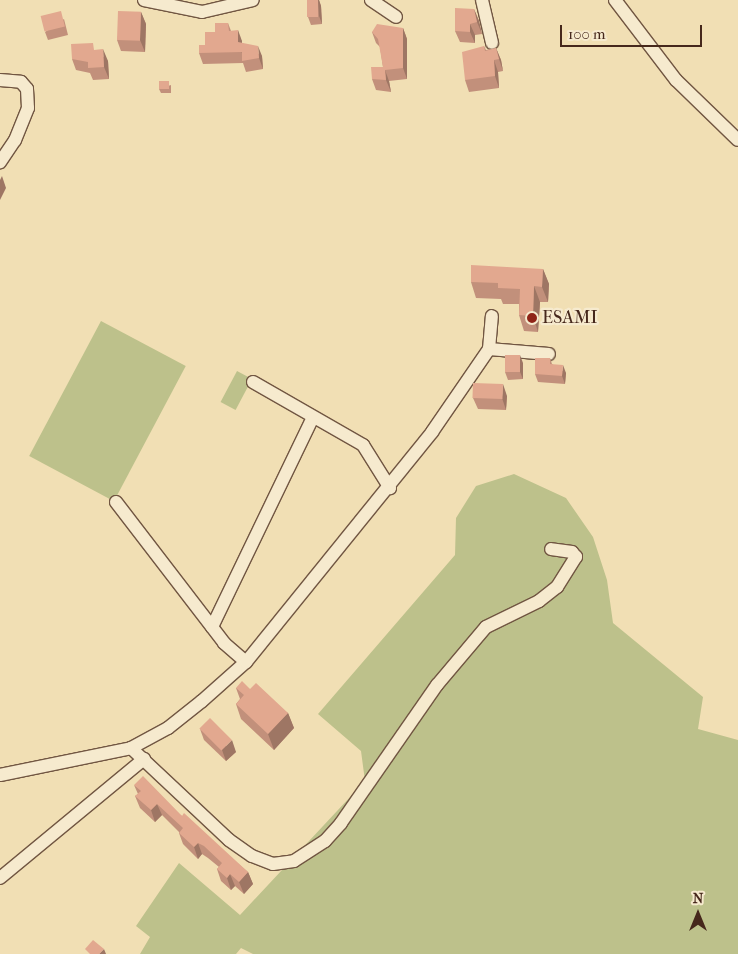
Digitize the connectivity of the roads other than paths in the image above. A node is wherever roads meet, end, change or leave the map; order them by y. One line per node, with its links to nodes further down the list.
1 (144, 0): 2 (street)
2 (253, 0)
3 (371, 0): 6 (street)
4 (482, 0): 7 (street)
5 (615, 0): 9 (street)
6 (396, 18)
7 (492, 43)
8 (0, 80): 10 (street)
9 (738, 140)
10 (0, 162)
11 (492, 316): 12 (street)
12 (489, 348): 13 (street); 16 (street)
13 (549, 354)
14 (253, 382): 15 (street)
15 (313, 417): 16 (street); 19 (street)
16 (390, 488): 20 (street)
17 (116, 502): 19 (street)
18 (551, 549): 22 (street)
19 (212, 627): 20 (street)
20 (246, 662): 21 (street)
21 (131, 748): 22 (street); 23 (street)
22 (144, 759): 24 (street)
23 (0, 775)
24 (0, 878)

